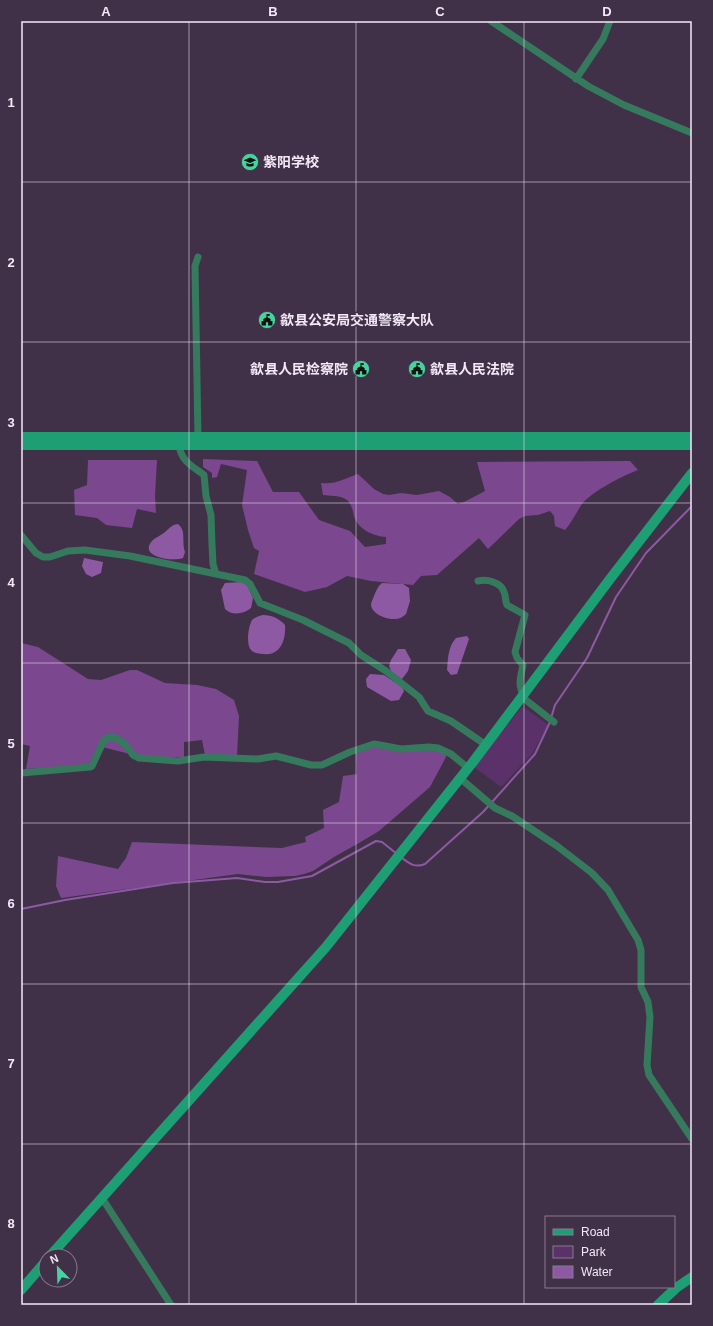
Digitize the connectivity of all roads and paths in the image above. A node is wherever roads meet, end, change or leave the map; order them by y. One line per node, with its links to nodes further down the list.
1 (491, 21): 3 (street)
2 (610, 21): 3 (street)
3 (576, 79): 4 (street)
4 (692, 133)
5 (198, 257): 8 (street)
6 (692, 437): 8 (main road)
7 (21, 438): 8 (main road)
8 (198, 438)
9 (21, 444): 10 (main road)
10 (179, 445): 11 (main road); 14 (street)
11 (692, 445)
12 (692, 473): 16 (main road)
13 (21, 535): 14 (street)
14 (216, 574): 18 (street)
15 (478, 581): 16 (street)
16 (523, 696): 17 (street); 18 (main road)
17 (554, 722)
18 (486, 745): 19 (main road)
19 (468, 768): 20 (street); 21 (main road)
20 (21, 773)
21 (460, 778): 22 (street); 23 (main road)
22 (692, 1139)
23 (102, 1198): 24 (main road); 28 (street)
24 (57, 1248)
25 (38, 1270): 27 (main road)
26 (692, 1278): 29 (main road)
27 (21, 1290)
28 (171, 1305)
29 (658, 1305)

